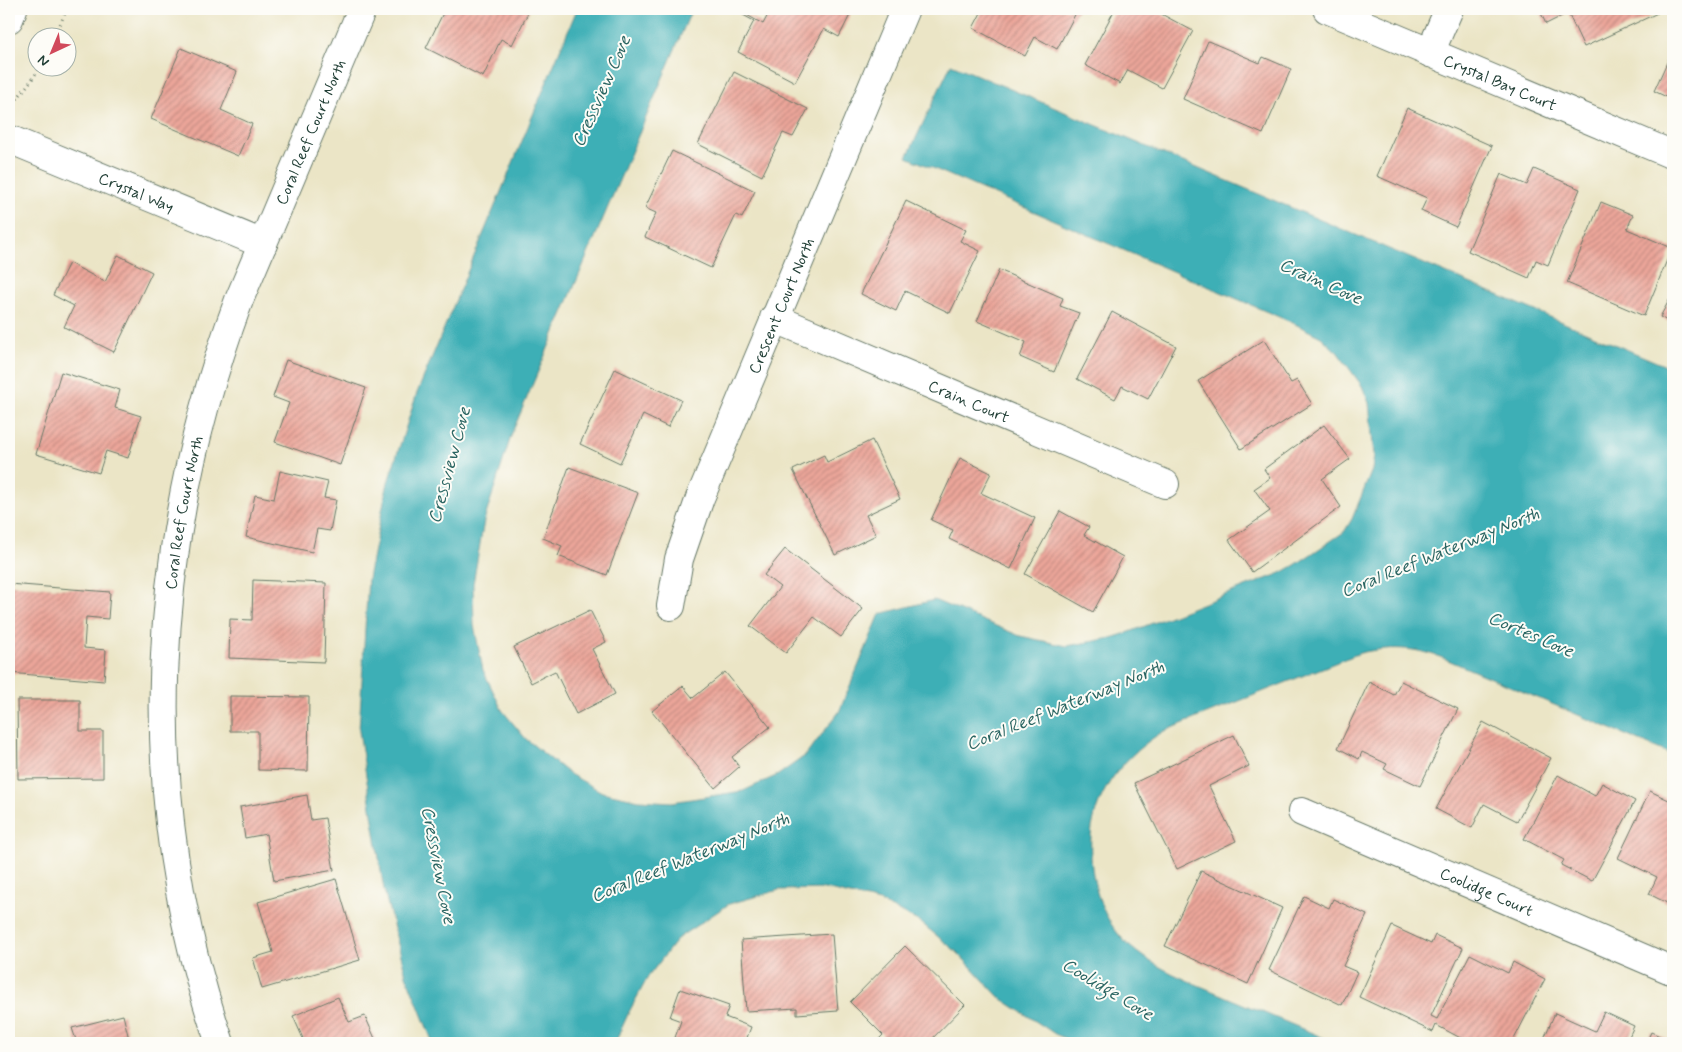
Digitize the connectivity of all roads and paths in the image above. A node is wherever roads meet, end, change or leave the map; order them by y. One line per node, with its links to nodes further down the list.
1 (13, 9): 7 (street)
2 (67, 9): 8 (path)
3 (362, 9): 14 (street, Coral Reef Court North)
4 (905, 9): 15 (street, Crescent Court North)
5 (1326, 9): 9 (street, Crystal Bay Court)
6 (1449, 9): 9 (street)
7 (9, 19)
8 (58, 28)
9 (1430, 53): 13 (street, Crystal Bay Court)
10 (34, 78): 11 (path)
11 (9, 114)
12 (9, 139): 14 (street, Crystal Way)
13 (1673, 154)
14 (263, 244): 20 (street, Coral Reef Court North)
15 (774, 318): 16 (street, Crain Court); 17 (street, Crescent Court North)
16 (1166, 484)
17 (671, 606)
18 (1302, 812): 19 (street, Coolidge Court)
19 (1673, 971)
20 (220, 1043)

